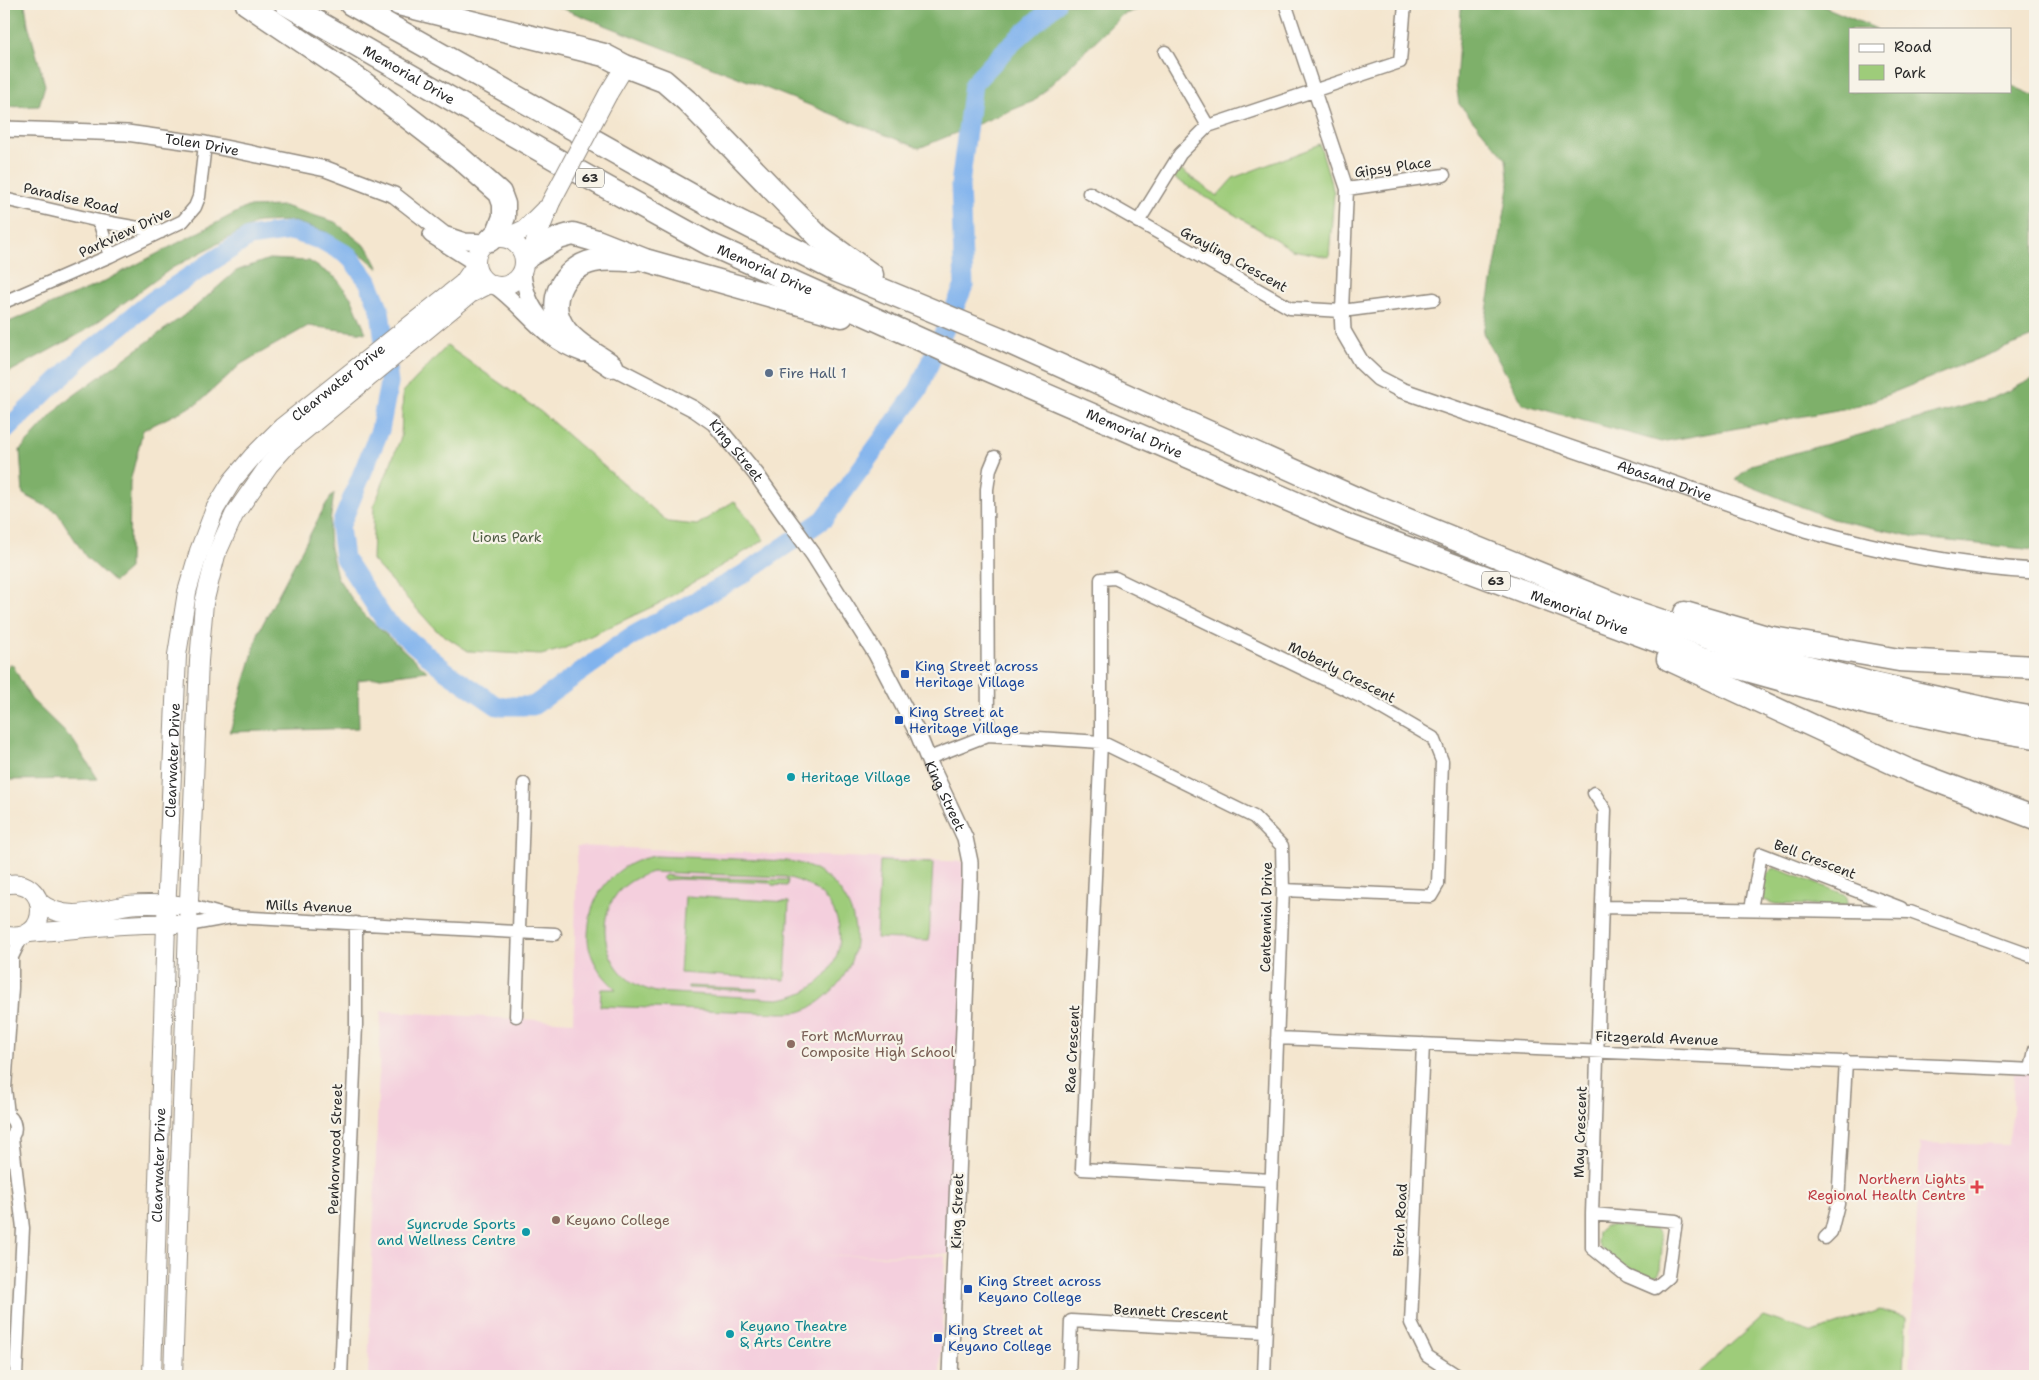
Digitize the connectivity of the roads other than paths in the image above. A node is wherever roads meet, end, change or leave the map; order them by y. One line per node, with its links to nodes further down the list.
1 (247, 4): 22 (highway)
2 (286, 4): 33 (highway, Memorial Drive / 63)
3 (351, 4): 30 (highway, Memorial Drive / 63)
4 (399, 4): 8 (highway)
5 (1405, 4): 9 (street)
6 (1286, 6): 9 (street)
7 (1164, 52): 10 (street)
8 (625, 66): 18 (main road, bridge); 30 (highway)
9 (1315, 90): 10 (street); 14 (street)
10 (1208, 126): 20 (street)
11 (4, 129): 12 (street, Tolen Drive)
12 (205, 144): 16 (street, Tolen Drive); 21 (street, Parkview Drive)
13 (1444, 175): 14 (street, Gipsy Place)
14 (1347, 189): 32 (street)
15 (1089, 193): 20 (street, Grayling Crescent)
16 (394, 195): 22 (street, Tolen Drive); 26 (street, Tolen Drive)
17 (5, 200): 19 (street, Paradise Road)
18 (551, 202): 22 (main road); 25 (main road)
19 (99, 222): 21 (street, Paradise Road); 23 (street)
20 (1138, 222): 32 (street, Grayling Crescent)
21 (161, 232): 23 (street, Parkview Drive)
22 (494, 240): 25 (main road); 26 (main road)
23 (110, 256): 31 (street, Parkview Drive)
24 (644, 260): 25 (highway); 33 (highway); 35 (highway)
25 (526, 264): 27 (main road); 34 (street, King Street)
26 (475, 265): 27 (main road); 28 (main road, Clearwater Drive)
27 (493, 285): 28 (main road, Clearwater Drive); 34 (street, King Street)
28 (466, 289): 36 (main road, Clearwater Drive)
29 (1434, 299): 32 (street, Grayling Crescent)
30 (914, 301): 38 (highway, Memorial Drive / 63)
31 (4, 302)
32 (1342, 311): 39 (street, Abasand Drive)
33 (904, 333): 40 (highway, Memorial Drive / 63)
34 (587, 355): 35 (street, King Street)
35 (612, 366): 46 (street, King Street)
36 (309, 415): 53 (main road, Clearwater Drive); 54 (main road, Clearwater Drive)
37 (995, 457): 43 (street)
38 (1478, 548): 41 (highway); 42 (highway, Memorial Drive / 63)
39 (2035, 571)
40 (1504, 584): 44 (highway, Memorial Drive / 63); 49 (highway)
41 (2035, 668)
42 (2035, 718)
43 (988, 735): 45 (street, Centennial Drive); 46 (street, Centennial Drive)
44 (2035, 736)
45 (1101, 742): 51 (street, Centennial Drive); 51 (street, Moberly Crescent); 77 (street, Rae Crescent)
46 (929, 758): 86 (street, King Street)
47 (524, 784): 62 (street)
48 (1594, 793): 55 (street)
49 (2035, 818)
50 (4, 885): 52 (main road)
51 (1283, 890): 68 (street, Centennial Drive)
52 (39, 902): 53 (main road); 64 (main road)
53 (167, 905): 54 (main road); 60 (main road, Clearwater Drive)
54 (188, 905): 58 (street, Mills Avenue); 61 (main road, Clearwater Drive)
55 (1602, 907): 56 (street, Bell Crescent); 71 (street)
56 (1751, 909): 57 (street, Bell Crescent); 57 (street, Bell Crescent)
57 (1910, 912): 66 (street, Bell Crescent)
58 (232, 918): 59 (street, Mills Avenue); 61 (street, Mills Avenue)
59 (356, 922): 62 (street, Mills Avenue); 85 (street, Penhorwood Street)
60 (166, 924): 61 (main road); 64 (main road); 83 (main road, Clearwater Drive)
61 (188, 925): 84 (main road, Clearwater Drive)
62 (518, 933): 63 (street, Mills Avenue); 67 (street)
63 (555, 934)
64 (25, 935): 65 (main road); 74 (street)
65 (4, 936)
66 (2035, 957)
67 (516, 1016)
68 (1277, 1038): 69 (street, Fitzgerald Avenue); 77 (street, Centennial Drive)
69 (1423, 1044): 71 (street, Fitzgerald Avenue); 89 (street, Birch Road)
70 (2035, 1050): 73 (street)
71 (1597, 1051): 72 (street, Fitzgerald Avenue); 79 (street, May Crescent)
72 (1846, 1061): 73 (street, Fitzgerald Avenue); 80 (street)
73 (2033, 1070)
74 (6, 1114): 75 (street)
75 (8, 1140): 78 (street)
76 (4, 1160): 78 (street)
77 (1271, 1180): 81 (street, Centennial Drive)
78 (16, 1183): 82 (street)
79 (1592, 1214): 79 (street, May Crescent)
80 (1825, 1238)
81 (1265, 1332): 87 (street, Bennett Crescent); 88 (street, Centennial Drive)
82 (16, 1376)
83 (152, 1376)
84 (174, 1376)
85 (341, 1376)
86 (950, 1376)
87 (1069, 1376)
88 (1264, 1376)
89 (1458, 1376)

